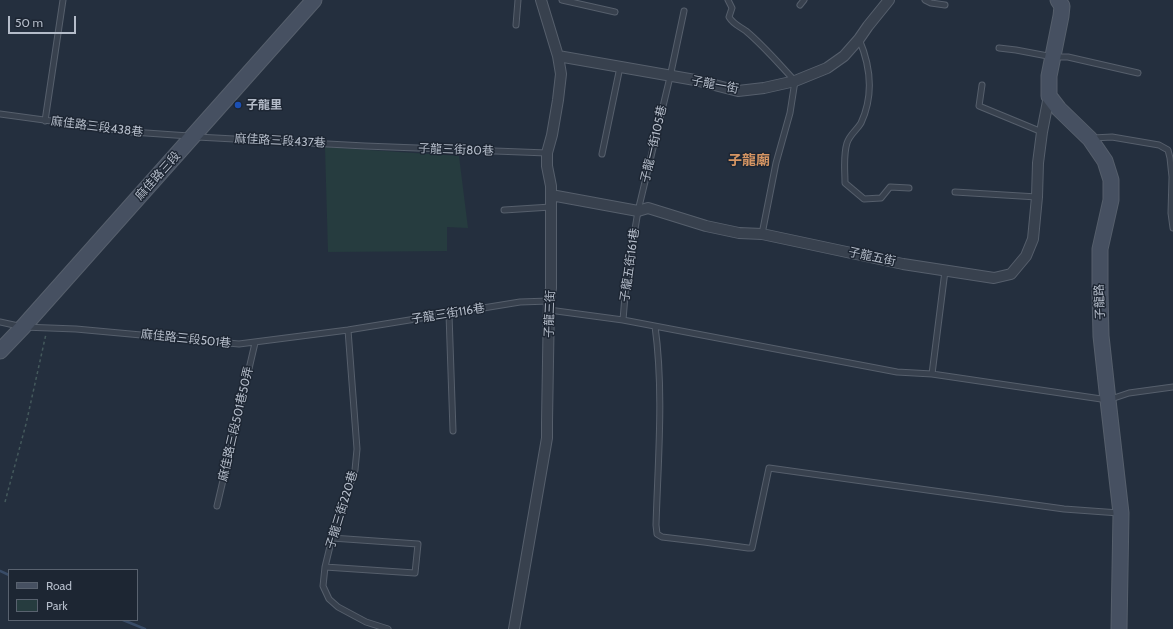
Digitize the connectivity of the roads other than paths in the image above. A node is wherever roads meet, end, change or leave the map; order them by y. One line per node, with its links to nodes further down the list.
1 (63, 0): 27 (lane)
2 (314, 0): 29 (street, 麻佳路三段)
3 (518, 0): 15 (lane)
4 (541, 0): 18 (street, 子龍三街)
5 (562, 0): 14 (lane)
6 (728, 0): 23 (lane)
7 (804, 0): 11 (lane)
8 (889, 0): 16 (street, 子龍一街)
9 (925, 0): 12 (lane)
10 (1058, 0): 19 (street)
11 (800, 5)
12 (945, 5)
13 (684, 10): 22 (lane, 子龍一街105巷)
14 (615, 12)
15 (516, 25)
16 (859, 39): 23 (street, 子龍一街); 34 (lane)
17 (999, 48): 19 (lane)
18 (558, 56): 20 (street, 子龍一街); 32 (street, 子龍三街)
19 (1053, 57): 21 (lane); 25 (street)
20 (620, 67): 22 (street, 子龍一街); 33 (lane)
21 (1138, 73)
22 (670, 77): 23 (street, 子龍一街); 40 (lane, 子龍一街105巷)
23 (795, 81): 42 (lane)
24 (982, 85): 28 (lane)
25 (1049, 96): 28 (street, 子龍五街); 30 (street, 子龍路)
26 (0, 114): 27 (lane, 麻佳路三段438巷)
27 (45, 121): 29 (lane, 麻佳路三段438巷)
28 (1042, 132): 37 (street, 子龍五街)
29 (194, 136): 31 (lane, 麻佳路三段437巷); 49 (street, 麻佳路三段)
30 (1090, 139): 41 (lane); 55 (street, 子龍路)
31 (365, 146): 32 (lane, 子龍三街80巷)
32 (547, 153): 36 (street, 子龍三街)
33 (602, 154)
34 (909, 188)
35 (955, 192): 37 (lane)
36 (551, 195): 38 (street, 子龍三街); 40 (street, 子龍五街)
37 (1037, 197): 43 (street, 子龍五街)
38 (551, 207): 39 (lane); 44 (street, 子龍三街)
39 (504, 210)
40 (638, 211): 42 (street, 子龍五街); 46 (lane, 子龍五街161巷)
41 (1173, 228)
42 (762, 234): 43 (street, 子龍五街)
43 (945, 271): 53 (lane)
44 (549, 305): 45 (lane, 子龍三街116巷); 46 (lane, 子龍三街116巷); 62 (street, 子龍三街)
45 (449, 314): 50 (lane, 子龍三街116巷); 56 (lane)
46 (623, 320): 48 (lane, 子龍三街116巷)
47 (0, 322): 49 (lane, 麻佳路三段501巷)
48 (655, 326): 53 (lane, 子龍三街116巷); 58 (lane)
49 (23, 327): 51 (lane, 麻佳路三段501巷); 52 (street, 麻佳路三段)
50 (348, 330): 51 (lane, 麻佳路三段501巷); 59 (lane, 子龍三街220巷)
51 (255, 343): 57 (lane, 麻佳路三段501巷50弄)
52 (0, 351)
53 (932, 374): 55 (lane, 子龍三街116巷)
54 (1173, 386): 55 (lane)
55 (1108, 400): 58 (street, 子龍路)
56 (453, 431)
57 (217, 506)
58 (1121, 513): 63 (street, 子龍路)
59 (332, 538): 60 (lane, 子龍三街220巷); 60 (lane)
60 (325, 567): 61 (lane, 子龍三街220巷)
61 (388, 629)
62 (514, 629)
63 (1119, 629)

